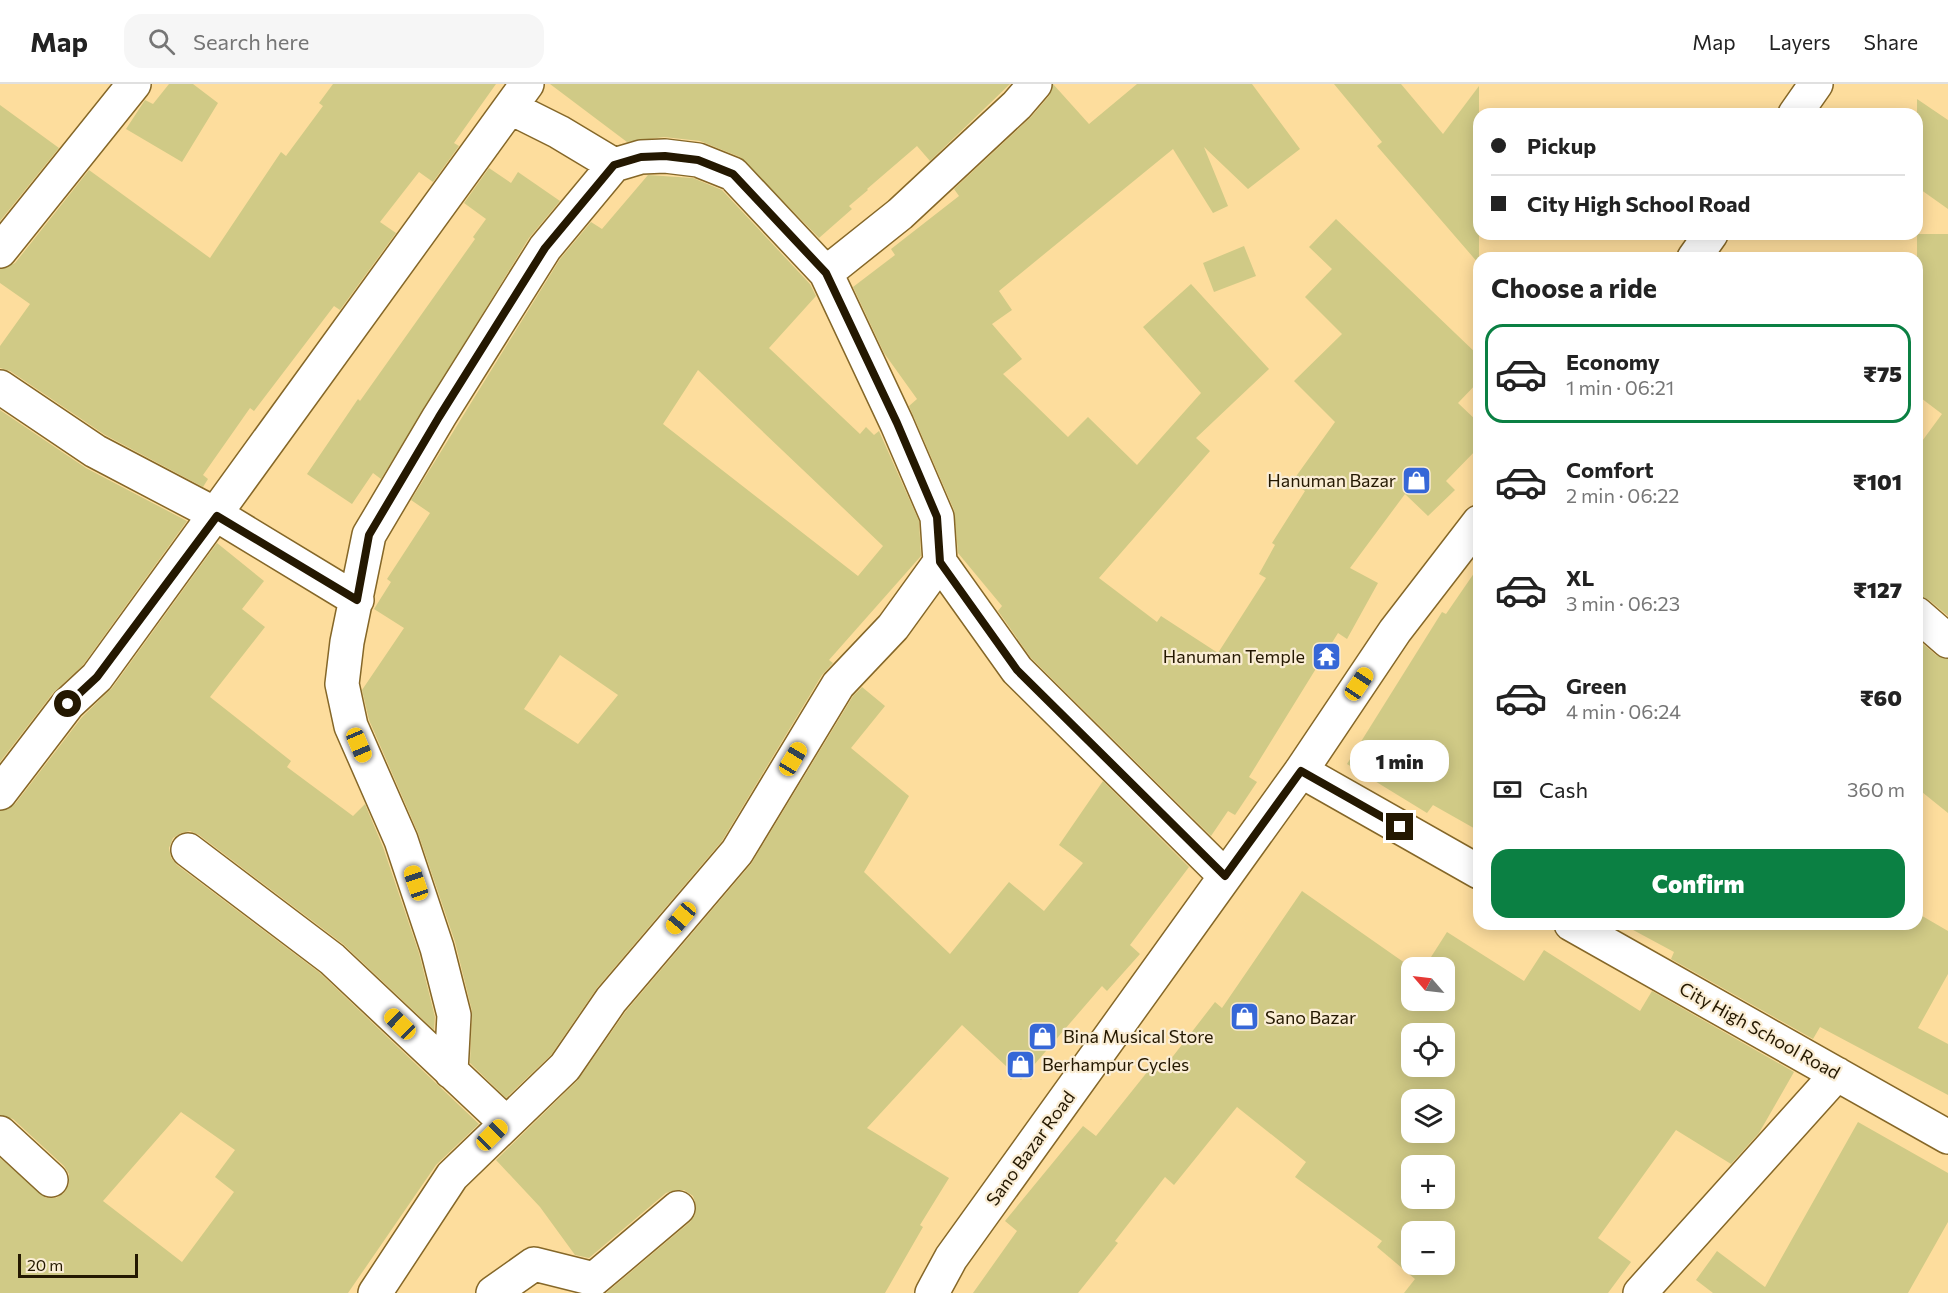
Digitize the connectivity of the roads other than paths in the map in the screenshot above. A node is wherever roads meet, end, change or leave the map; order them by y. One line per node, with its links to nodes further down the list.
1 (1035, 84): 8 (street)
2 (1816, 84): 5 (street)
3 (121, 90): 7 (street)
4 (519, 96): 6 (street); 10 (street)
5 (1799, 108)
6 (614, 165): 8 (street); 13 (street)
7 (0, 251)
8 (826, 273): 12 (street)
9 (0, 387): 10 (street)
10 (217, 516): 13 (street); 17 (street)
11 (1473, 530): 16 (street, Sano Bazar Road)
12 (940, 562): 20 (street); 24 (street)
13 (357, 600): 22 (street)
14 (1923, 619): 15 (street)
15 (1948, 641)
16 (1301, 771): 19 (street); 20 (street, Sano Bazar Road)
17 (0, 793)
18 (188, 850): 22 (street)
19 (1473, 869)
20 (1225, 876): 31 (street, Sano Bazar Road)
21 (1582, 930): 23 (street, City High School Road)
22 (451, 1072): 24 (street)
23 (1837, 1074): 26 (street, City High School Road); 32 (street)
24 (505, 1122): 29 (street)
25 (0, 1133): 27 (street)
26 (1948, 1137)
27 (51, 1180)
28 (678, 1208): 30 (street)
29 (375, 1293)
30 (493, 1293)
31 (932, 1293)
32 (1640, 1293)

